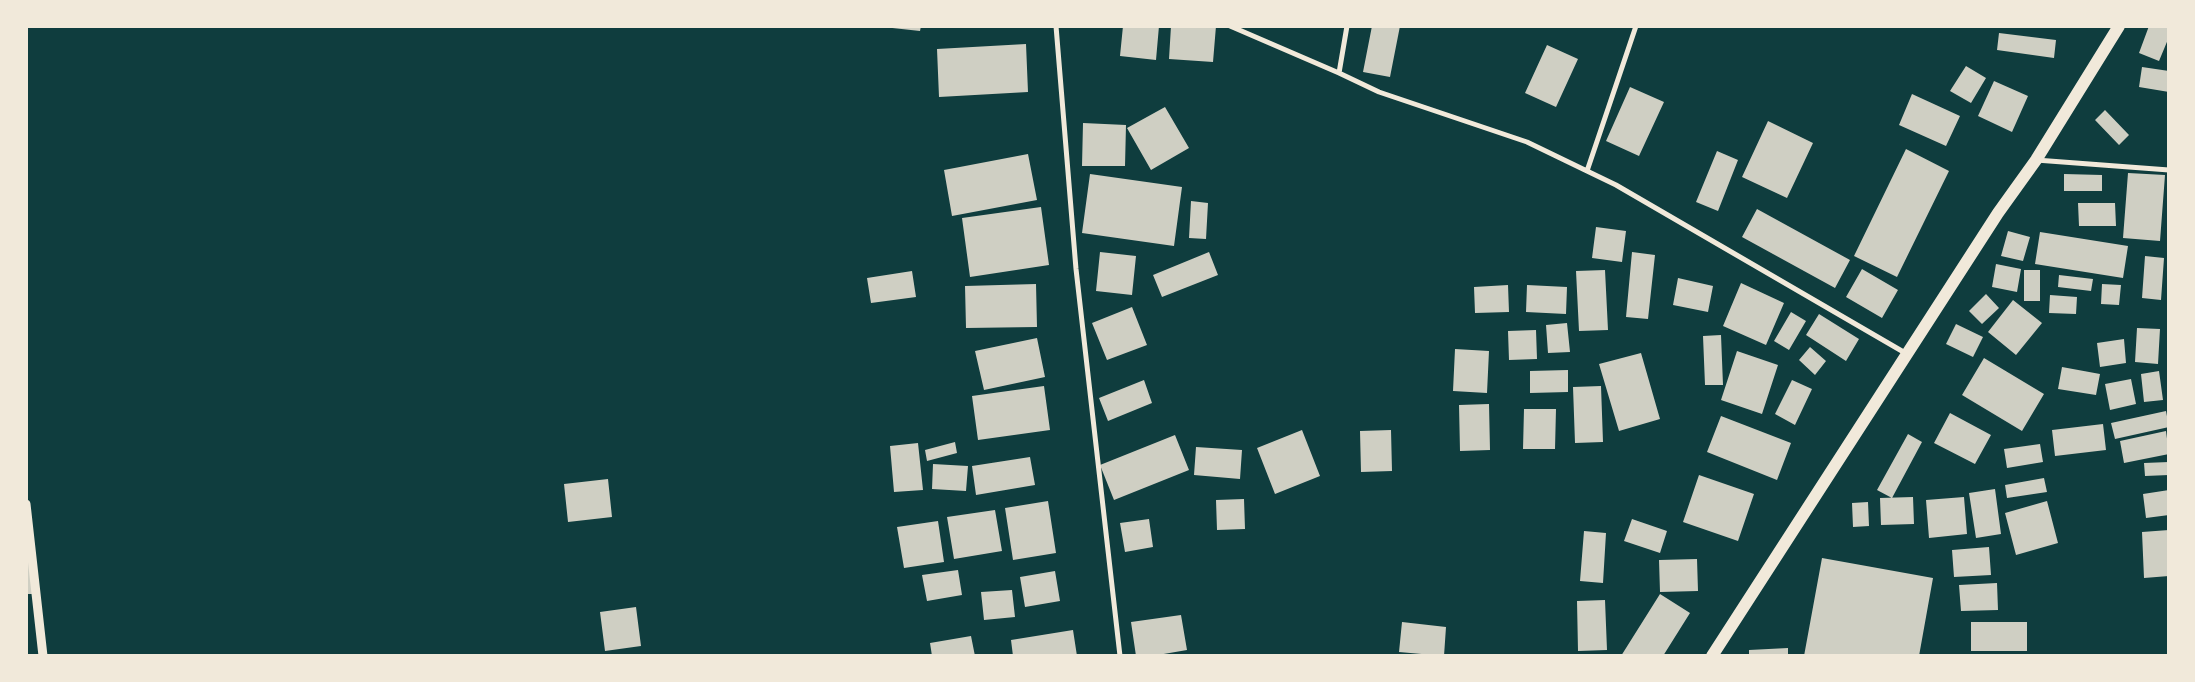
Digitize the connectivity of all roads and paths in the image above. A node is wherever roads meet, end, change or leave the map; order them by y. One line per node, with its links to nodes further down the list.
1 (1056, 26): 13 (street)
2 (1230, 26): 6 (street)
3 (1347, 26): 6 (street)
4 (1636, 26): 9 (street)
5 (2119, 26): 7 (main road)
6 (1339, 73): 9 (street)
7 (2036, 160): 8 (street); 10 (main road)
8 (2169, 170)
9 (1587, 171): 10 (street)
10 (1907, 354): 14 (main road)
11 (26, 504): 12 (street)
12 (43, 656)
13 (1120, 656)
14 (1712, 656)

